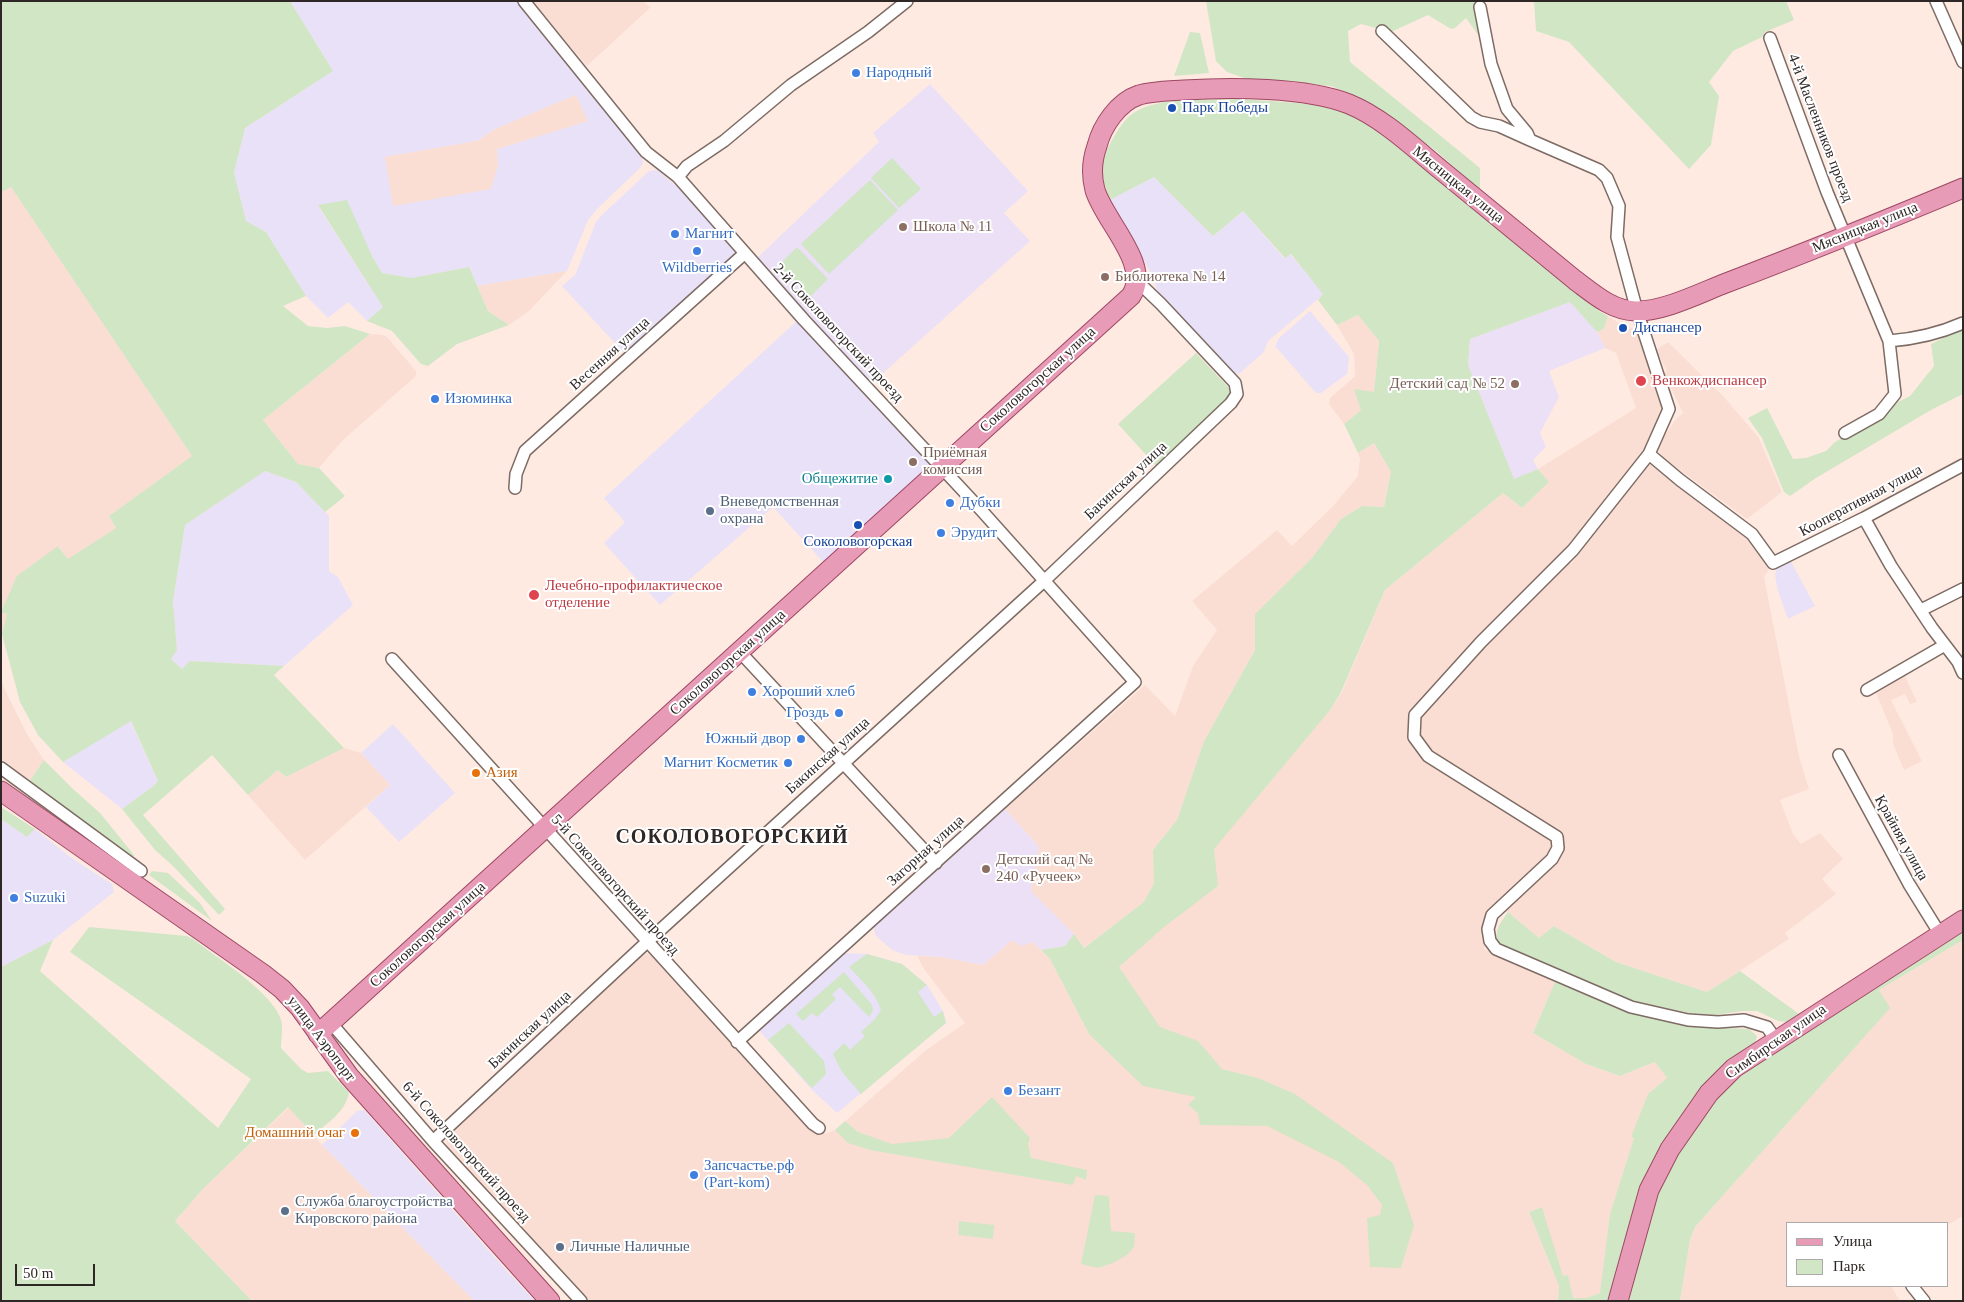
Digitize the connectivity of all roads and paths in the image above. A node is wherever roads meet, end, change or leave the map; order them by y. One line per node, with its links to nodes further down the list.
1 (524, 1): 9 (street, 2-й Соколовогорский проезд)
2 (907, 1): 9 (street)
3 (1936, 1): 7 (street)
4 (1480, 7): 8 (street)
5 (1382, 31): 8 (street)
6 (1770, 38): 11 (street, 4-й Масленников проезд)
7 (1963, 62)
8 (1530, 140): 14 (street)
9 (678, 177): 12 (street, 2-й Соколовогорский проезд)
10 (1963, 188): 11 (main road, Мясницкая улица)
11 (1845, 237): 14 (main road, Мясницкая улица); 16 (street, 4-й Масленников проезд)
12 (744, 254): 20 (street, 2-й Соколовогорский проезд); 21 (street, Весенняя улица)
13 (1136, 285): 14 (main road, Мясницкая улица); 20 (main road, Соколовогорская улица); 23 (street, Бакинская улица)
14 (1637, 311): 18 (street)
15 (1963, 323): 16 (street)
16 (1889, 341): 17 (street, 4-й Масленников проезд)
17 (1845, 434)
18 (1649, 454): 22 (street, Кооперативная улица); 43 (street)
19 (1963, 465): 22 (street, Кооперативная улица)
20 (942, 468): 23 (street, 2-й Соколовогорский проезд); 27 (main road, Соколовогорская улица)
21 (515, 488)
22 (1864, 518): 25 (street)
23 (1044, 581): 30 (street, 2-й Соколовогорский проезд); 33 (street, Бакинская улица)
24 (1963, 589): 25 (street)
25 (1921, 610): 26 (street)
26 (1945, 645): 29 (street); 31 (street)
27 (740, 652): 33 (street); 36 (main road, Соколовогорская улица)
28 (392, 659): 36 (street, 5-й Соколовогорский проезд)
29 (1963, 673)
30 (1135, 682): 37 (street, Загорная улица)
31 (1867, 690)
32 (1839, 755): 40 (street, Крайняя улица)
33 (843, 763): 37 (street); 41 (street, Бакинская улица)
34 (1, 768): 38 (street)
35 (1, 791): 42 (main road, улица Аэропорт)
36 (544, 829): 41 (street, 5-й Соколовогорский проезд); 42 (main road, Соколовогорская улица)
37 (936, 863): 44 (street, Загорная улица)
38 (141, 872)
39 (1963, 920): 40 (main road, Симбирская улица)
40 (1940, 934): 43 (main road, Симбирская улица)
41 (647, 942): 44 (street, 5-й Соколовогорский проезд); 46 (street, Бакинская улица)
42 (324, 1029): 46 (street, 6-й Соколовогорский проезд); 48 (main road, улица Аэропорт)
43 (1776, 1040): 50 (main road, Симбирская улица)
44 (737, 1042): 45 (street, 5-й Соколовогорский проезд)
45 (819, 1128)
46 (433, 1141): 49 (street, 6-й Соколовогорский проезд)
47 (1913, 1287): 51 (street)
48 (550, 1301)
49 (581, 1301)
50 (1618, 1301)
51 (1924, 1301)

